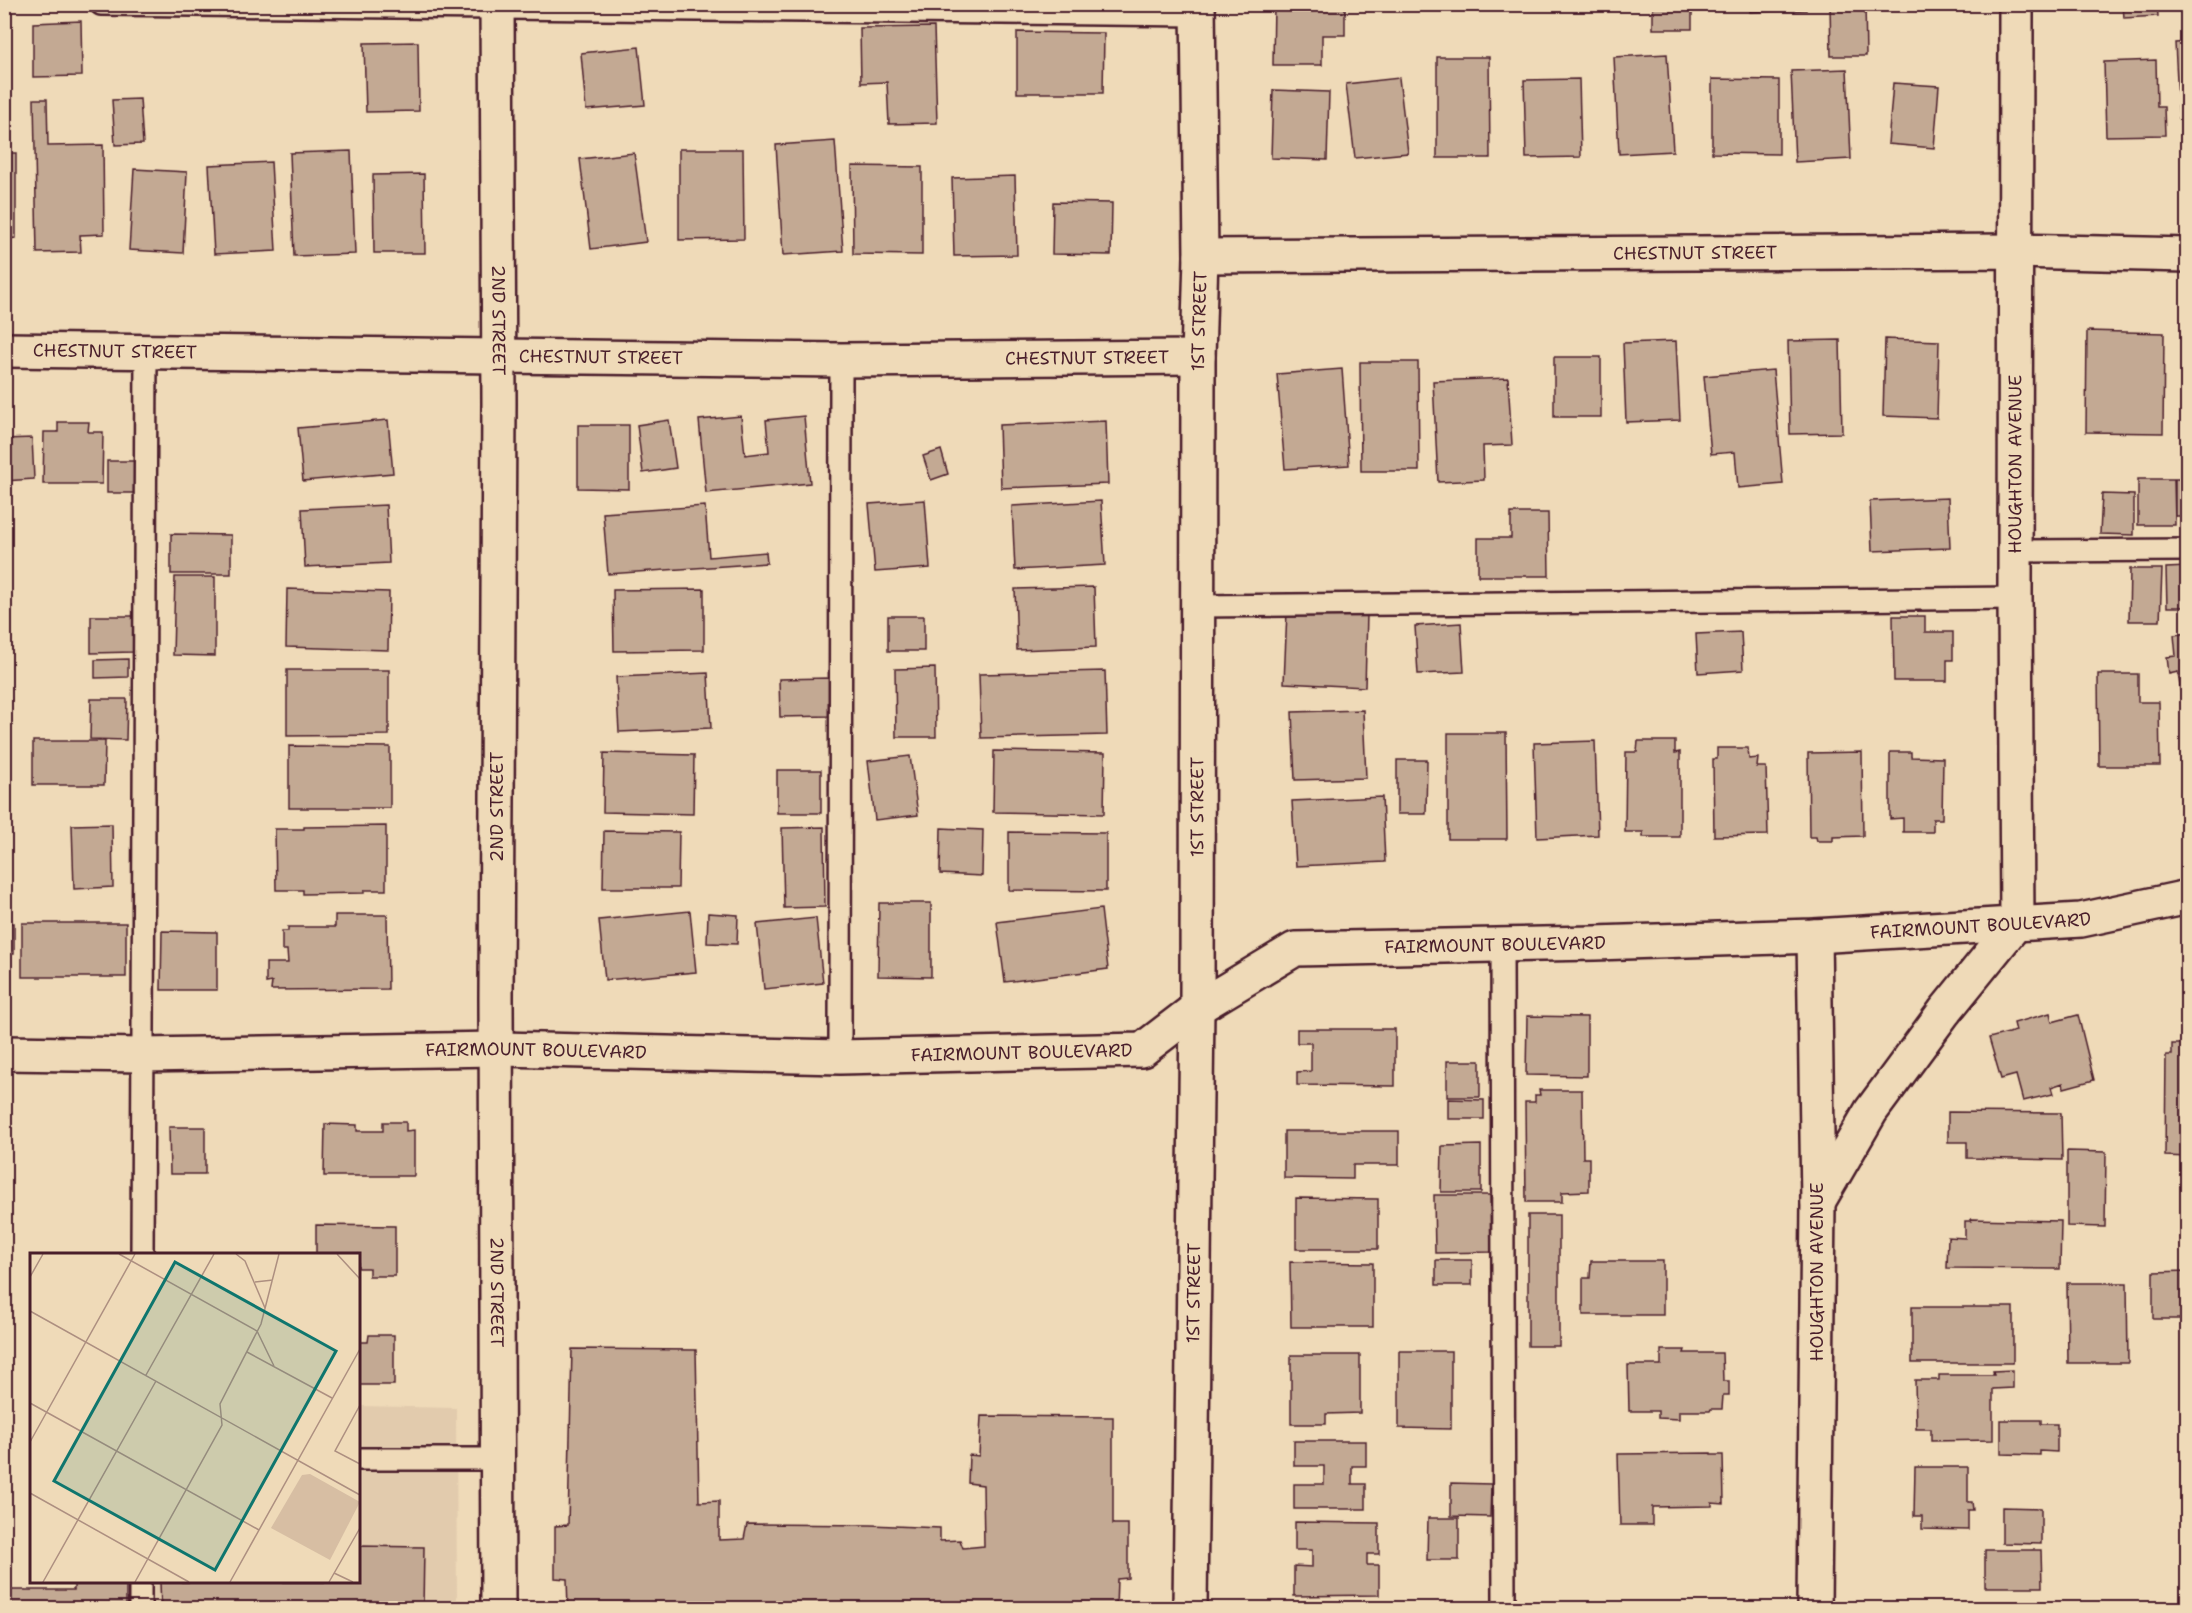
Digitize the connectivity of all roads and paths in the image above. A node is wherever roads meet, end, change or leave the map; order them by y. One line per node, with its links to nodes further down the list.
1 (101, 4): 3 (lane)
2 (2016, 4): 5 (street, HOUGHTON AVENUE)
3 (497, 6): 4 (lane); 10 (street, 2ND STREET)
4 (1198, 10): 6 (street, 1ST STREET)
5 (2017, 251): 6 (street, CHESTNUT STREET); 7 (street, CHESTNUT STREET); 14 (street, HOUGHTON AVENUE)
6 (1201, 255): 11 (street, 1ST STREET)
7 (2187, 255)
8 (4, 350): 9 (street, CHESTNUT STREET)
9 (146, 351): 10 (street, CHESTNUT STREET); 24 (lane)
10 (499, 356): 12 (street, CHESTNUT STREET); 22 (street, 2ND STREET)
11 (1198, 357): 12 (street, CHESTNUT STREET); 16 (street, 1ST STREET)
12 (841, 360): 25 (lane)
13 (2187, 550): 14 (lane)
14 (2015, 551): 15 (street, HOUGHTON AVENUE)
15 (2015, 598): 16 (lane); 18 (street, HOUGHTON AVENUE)
16 (1197, 606): 21 (street, 1ST STREET)
17 (2187, 897): 18 (street, FAIRMOUNT BOULEVARD)
18 (2017, 922): 19 (street, FAIRMOUNT BOULEVARD); 26 (street)
19 (1814, 936): 20 (street, FAIRMOUNT BOULEVARD); 26 (street, HOUGHTON AVENUE)
20 (1502, 945): 21 (street, FAIRMOUNT BOULEVARD); 34 (lane)
21 (1197, 1008): 25 (street, FAIRMOUNT BOULEVARD); 33 (street, 1ST STREET)
22 (496, 1050): 24 (street, FAIRMOUNT BOULEVARD); 25 (street, FAIRMOUNT BOULEVARD); 29 (street, 2ND STREET)
23 (4, 1053): 24 (street, FAIRMOUNT BOULEVARD)
24 (143, 1054): 27 (lane)
25 (840, 1057)
26 (1818, 1202): 35 (street, HOUGHTON AVENUE)
27 (142, 1253)
28 (360, 1459): 29 (lane)
29 (497, 1459): 32 (street, 2ND STREET)
30 (140, 1583): 31 (lane)
31 (140, 1608)
32 (498, 1608)
33 (1190, 1608)
34 (1504, 1608)
35 (1814, 1608)

